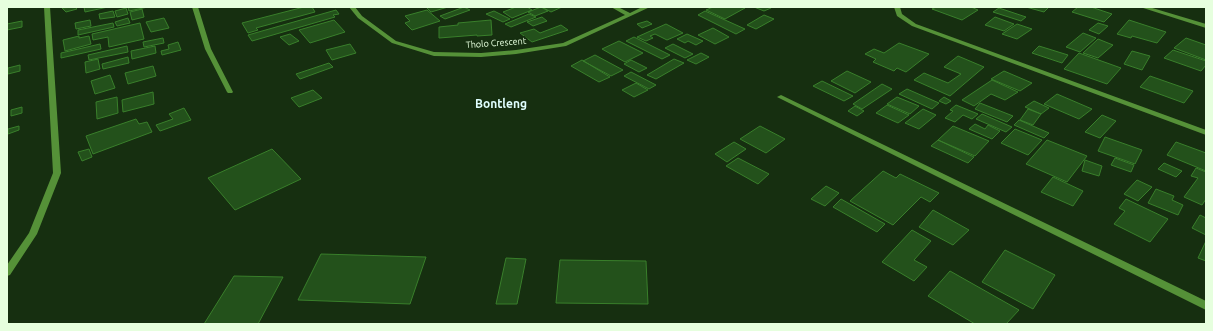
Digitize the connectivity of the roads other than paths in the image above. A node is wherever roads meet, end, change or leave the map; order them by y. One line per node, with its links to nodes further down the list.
1 (47, 7): 13 (street)
2 (195, 7): 10 (street)
3 (352, 7): 8 (street, Tholo Crescent)
4 (614, 7): 8 (street)
5 (646, 7): 8 (street, Tholo Crescent)
6 (897, 7): 12 (street)
7 (1143, 7): 9 (street)
8 (630, 15)
9 (1206, 26)
10 (230, 92)
11 (781, 97): 14 (street)
12 (1206, 133)
13 (7, 272)
14 (1206, 306)

